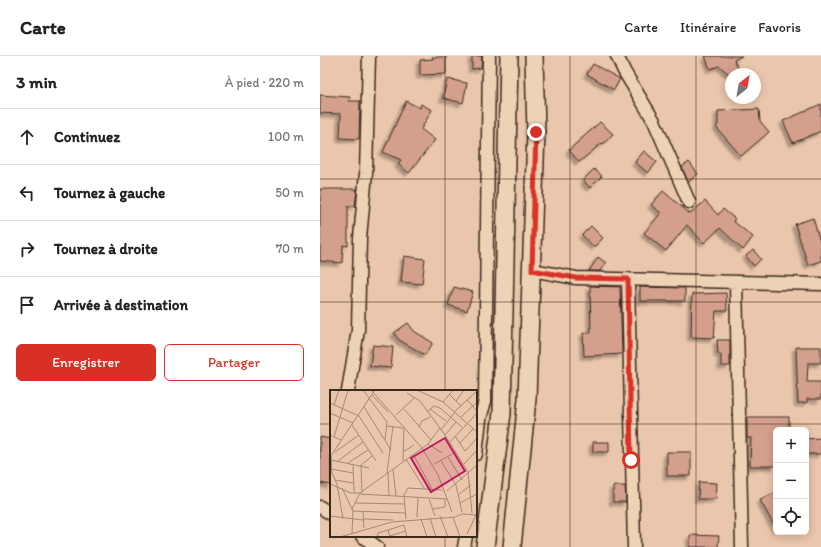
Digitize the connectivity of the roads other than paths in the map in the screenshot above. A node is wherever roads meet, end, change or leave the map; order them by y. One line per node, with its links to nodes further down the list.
1 (369, 56): 11 (street)
2 (489, 56): 12 (street)
3 (509, 56): 19 (main road)
4 (534, 56): 7 (main road)
5 (617, 56): 6 (street)
6 (689, 202)
7 (532, 270): 8 (street); 20 (main road)
8 (628, 279): 9 (street); 21 (street)
9 (736, 283): 10 (street); 22 (street)
10 (821, 284)
11 (348, 390)
12 (477, 445)
13 (320, 507): 14 (street)
14 (330, 513)
15 (363, 537): 17 (street)
16 (466, 537): 18 (street)
17 (374, 546)
18 (464, 547)
19 (486, 547)
20 (512, 547)
21 (634, 547)
22 (742, 547)

